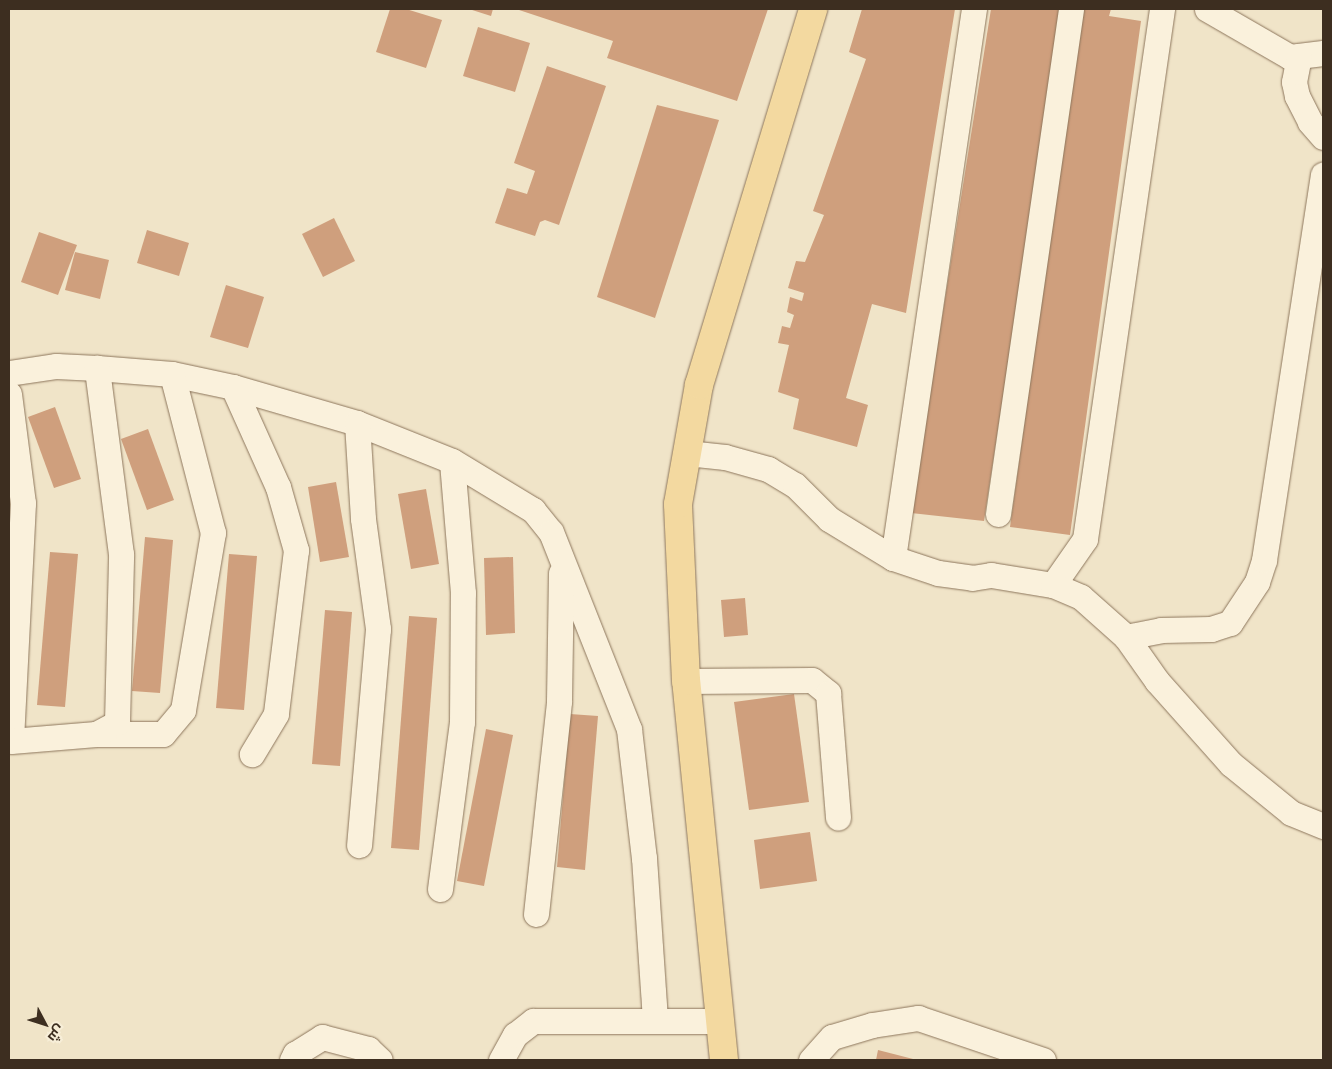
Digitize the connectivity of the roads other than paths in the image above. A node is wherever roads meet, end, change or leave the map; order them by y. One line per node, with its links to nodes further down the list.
1 (813, 9): 15 (main road)
2 (974, 9): 18 (street)
3 (1071, 9): 17 (street)
4 (1162, 9): 20 (street)
5 (1206, 9): 6 (street)
6 (1316, 55): 7 (street)
7 (1323, 138)
8 (1323, 174): 21 (street)
9 (97, 368): 10 (street); 11 (street); 23 (street)
10 (9, 372)
11 (172, 374): 12 (street); 23 (street)
12 (233, 387): 14 (street); 24 (street)
13 (9, 394): 23 (street)
14 (357, 423): 16 (street); 27 (street)
15 (687, 453): 18 (street); 22 (main road)
16 (452, 461): 19 (street); 28 (street)
17 (998, 514)
18 (893, 558): 20 (street)
19 (562, 564): 29 (street); 30 (street)
20 (1053, 585): 21 (street)
21 (1126, 637): 26 (street)
22 (686, 681): 25 (street); 31 (main road)
23 (96, 734)
24 (252, 754)
25 (838, 818)
26 (1323, 826)
27 (359, 845)
28 (440, 889)
29 (536, 914)
30 (655, 1021): 31 (street); 34 (street)
31 (717, 1021): 35 (main road)
32 (292, 1060): 33 (street)
33 (380, 1060)
34 (501, 1060)
35 (724, 1060)
36 (811, 1060): 37 (street)
37 (1042, 1060)

